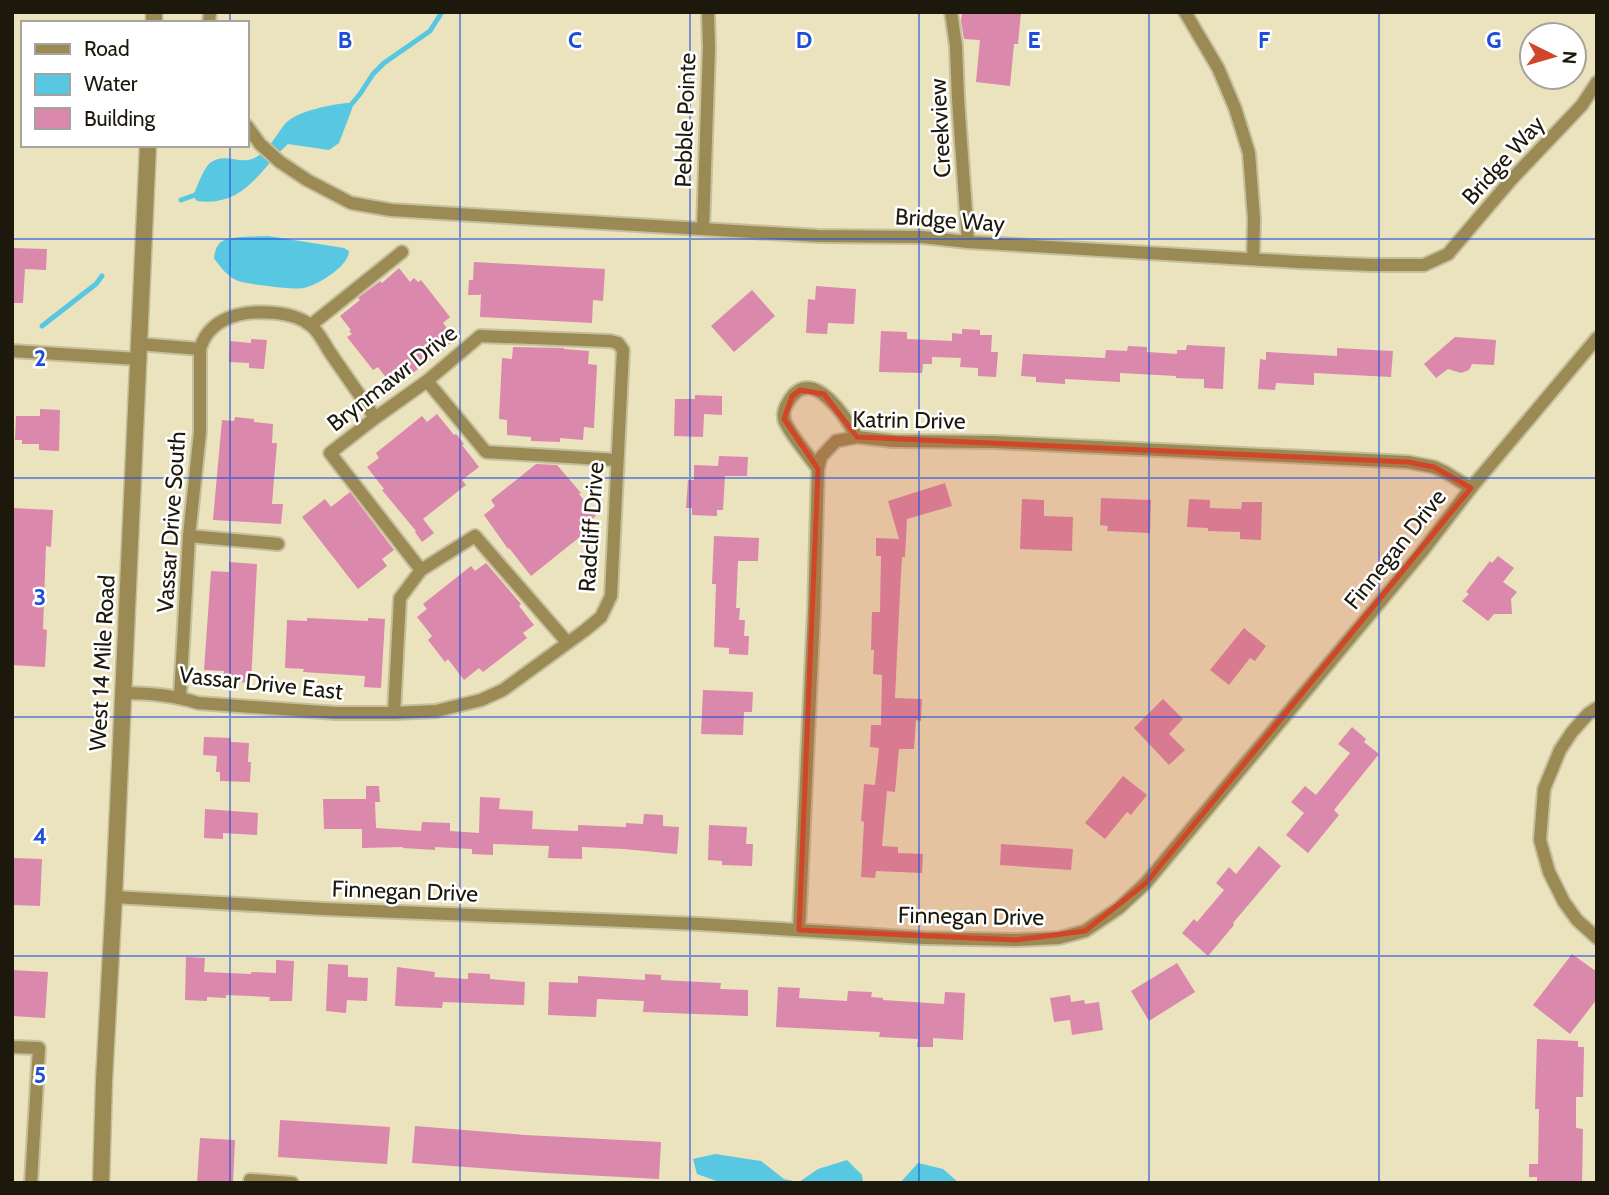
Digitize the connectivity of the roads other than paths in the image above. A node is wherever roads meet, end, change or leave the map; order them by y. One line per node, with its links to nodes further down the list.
1 (708, 12): 7 (street, Pebble Pointe)
2 (951, 12): 8 (street, Creekview)
3 (1185, 12): 10 (street)
4 (1597, 82): 10 (street, Bridge Way)
5 (248, 128): 7 (street, Bridge Way)
6 (148, 147): 16 (street, West 14 Mile Road)
7 (703, 229): 8 (street, Bridge Way)
8 (968, 242): 10 (street, Bridge Way)
9 (402, 252): 11 (street)
10 (1253, 259)
11 (311, 325): 14 (street); 18 (street)
12 (480, 336): 17 (street, Brynmawr Drive); 20 (street, Radcliff Drive)
13 (1597, 338): 22 (street, Finnegan Drive)
14 (200, 349): 16 (street); 23 (street, Vassar Drive South)
15 (12, 351): 16 (street)
16 (139, 352): 27 (street, West 14 Mile Road)
17 (427, 381): 18 (street, Brynmawr Drive); 20 (street)
18 (375, 418): 25 (street, Brynmawr Drive)
19 (857, 437): 21 (street, Katrin Drive); 21 (street); 22 (street, Katrin Drive)
20 (617, 460): 26 (street, Radcliff Drive)
21 (818, 469): 32 (street)
22 (1471, 488): 32 (street, Finnegan Drive)
23 (189, 536): 24 (street); 28 (street, Vassar Drive South)
24 (278, 544)
25 (421, 569): 26 (street); 30 (street)
26 (567, 642): 30 (street, Radcliff Drive)
27 (123, 693): 28 (street, Vassar Drive East); 31 (street, West 14 Mile Road)
28 (180, 697): 30 (street, Vassar Drive East)
29 (1597, 708): 33 (street)
30 (394, 713)
31 (114, 897): 32 (street, Finnegan Drive); 37 (street, West 14 Mile Road)
32 (799, 930)
33 (1597, 938)
34 (12, 1047): 36 (street)
35 (250, 1180): 38 (street)
36 (31, 1183)
37 (101, 1183)
38 (292, 1183)

